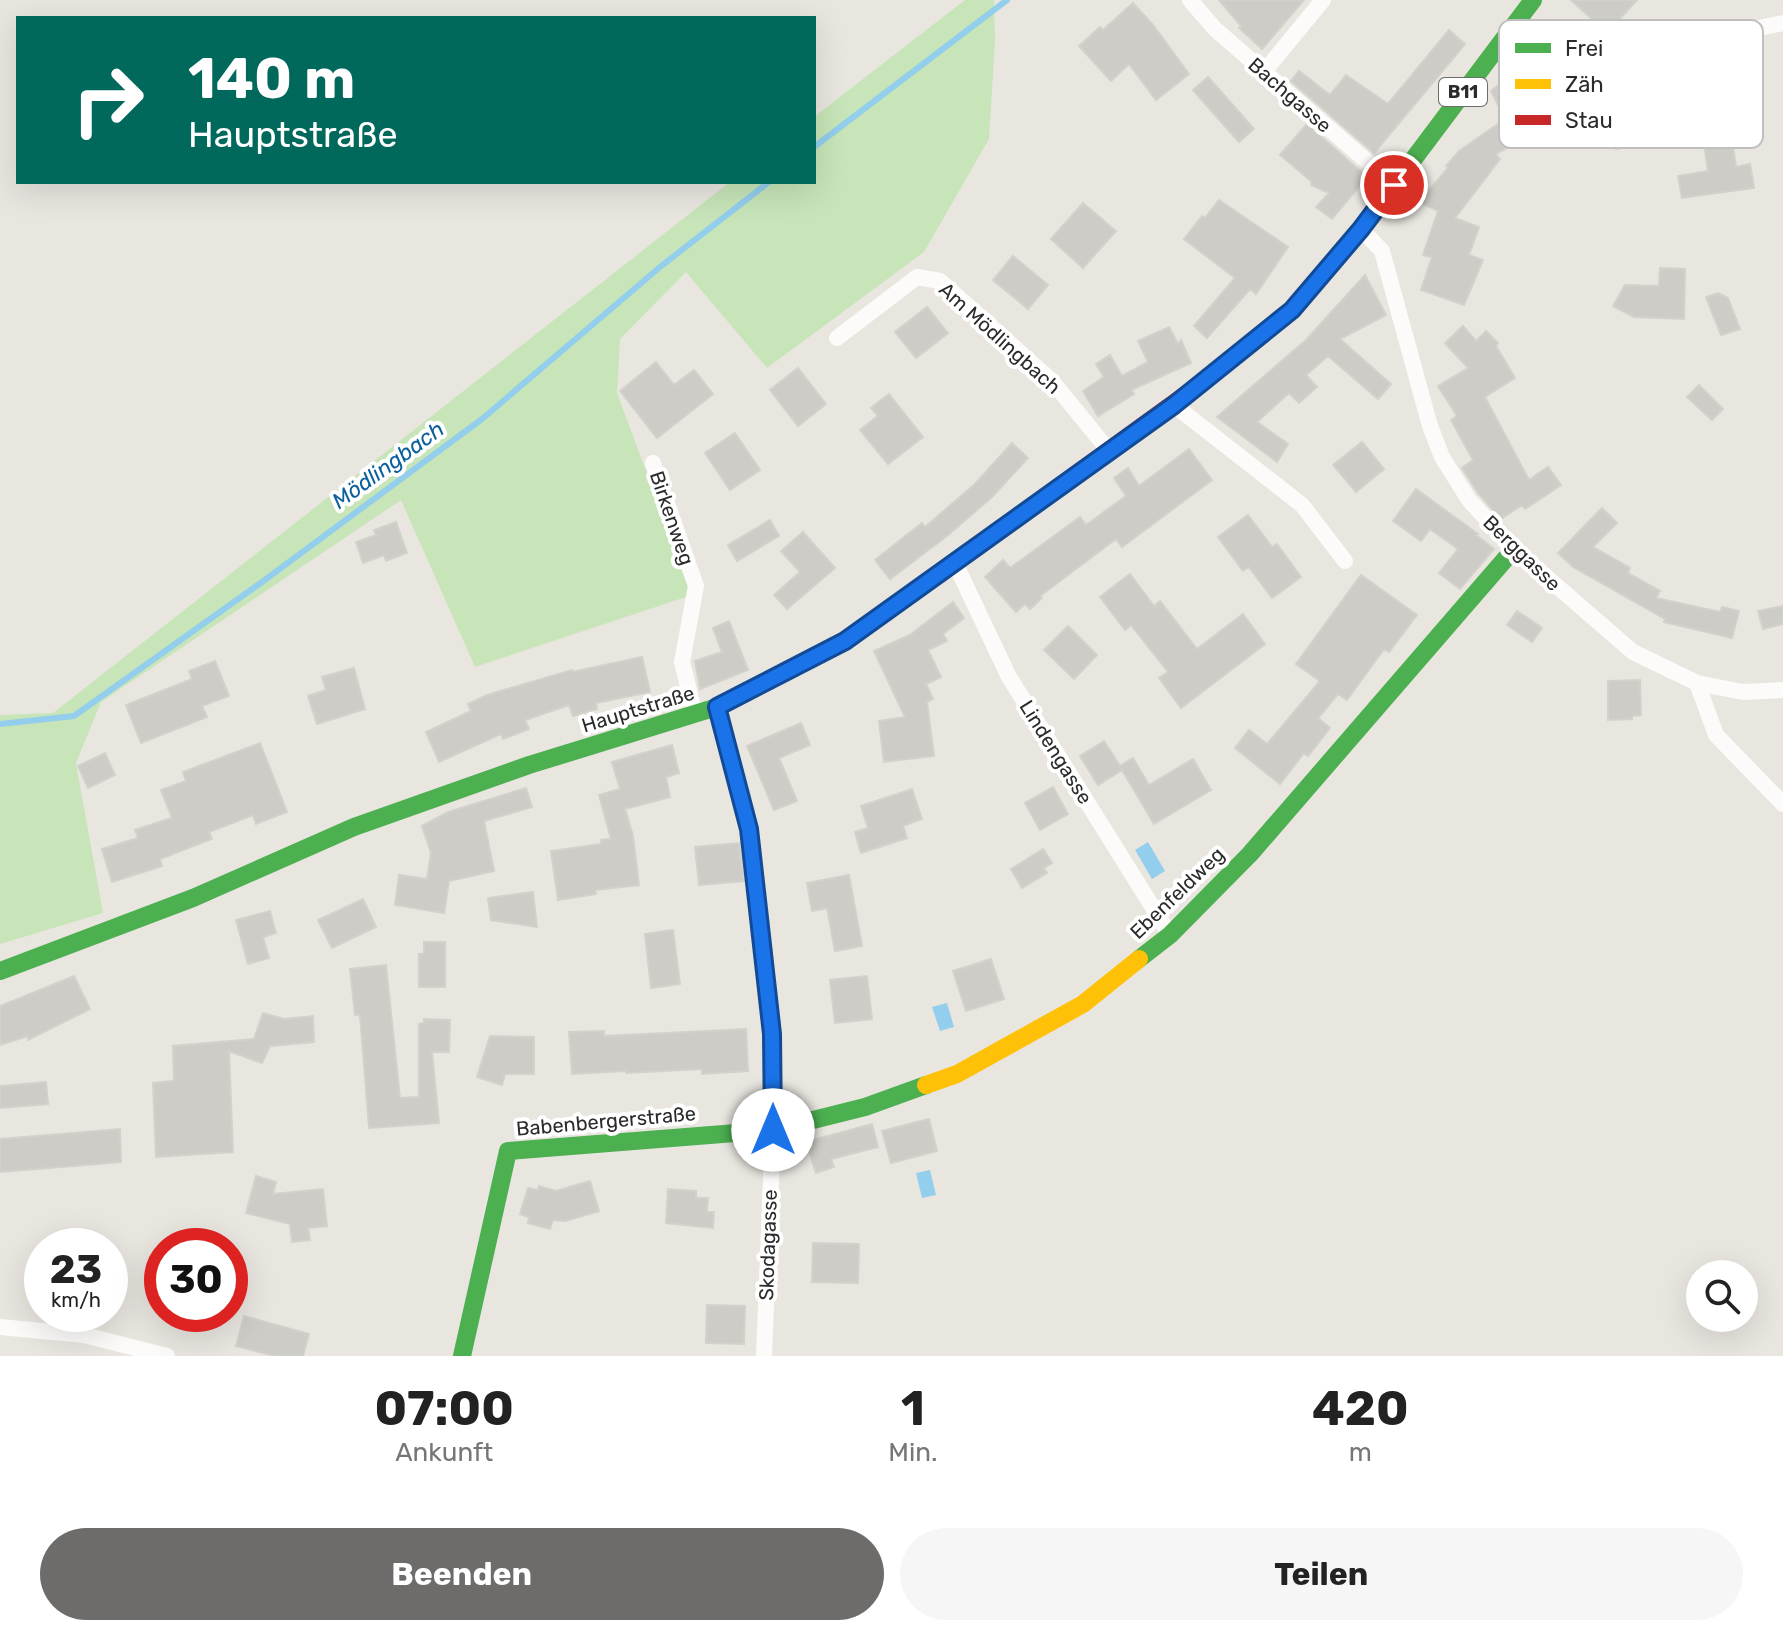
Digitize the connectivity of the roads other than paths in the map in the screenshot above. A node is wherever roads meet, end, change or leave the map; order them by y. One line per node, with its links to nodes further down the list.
1 (1190, 0): 8 (street, Bachgasse)
2 (1323, 0): 8 (street)
3 (1533, 0): 4 (main road, Hauptstraße / B11)
4 (1518, 20)
5 (1783, 23): 6 (street)
6 (1763, 27)
7 (1499, 45): 9 (main road, Hauptstraße / B11)
8 (1263, 73): 9 (street, Bachgasse)
9 (1394, 185): 10 (main road, Hauptstraße / B11)
10 (1361, 229): 12 (main road, Hauptstraße / B11); 15 (street, Berggasse)
11 (837, 338): 13 (street, Am Mödlingbach)
12 (1174, 405): 13 (main road, Hauptstraße / B11); 16 (street)
13 (1109, 451): 17 (main road, Hauptstraße / B11)
14 (653, 463): 21 (street, Birkenweg)
15 (1514, 549): 18 (street, Berggasse); 23 (main road, Ebenfeldweg)
16 (1345, 561)
17 (955, 563): 20 (main road, Hauptstraße / B11); 23 (street, Lindengasse)
18 (1697, 683): 19 (street, Berggasse); 22 (street)
19 (1783, 690)
20 (717, 707): 21 (main road, Hauptstraße / B11); 25 (street, Skodagasse)
21 (695, 715): 24 (main road, Hauptstraße / B11)
22 (1783, 804)
23 (1170, 935): 25 (main road, Ebenfeldweg)
24 (0, 971)
25 (773, 1130): 28 (main road, Babenbergerstraße); 29 (street, Skodagasse)
26 (0, 1327): 27 (street)
27 (167, 1356)
28 (462, 1356)
29 (764, 1356)

